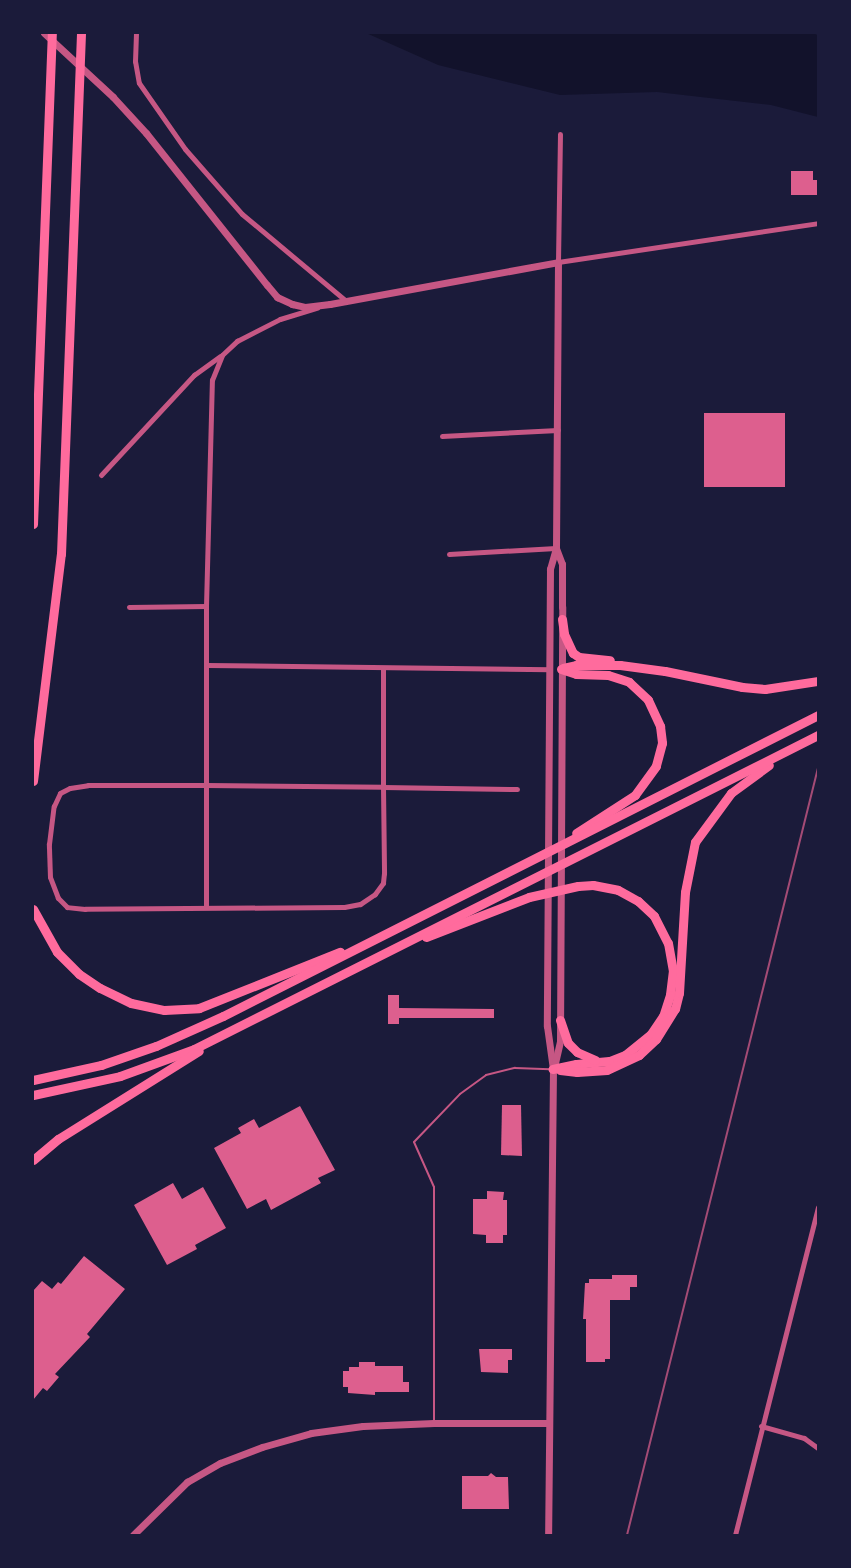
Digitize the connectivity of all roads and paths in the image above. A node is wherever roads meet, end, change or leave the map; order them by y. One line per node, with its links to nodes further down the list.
1 (44, 33): 9 (street)
2 (52, 33): 14 (highway)
3 (81, 33): 20 (highway)
4 (136, 33): 8 (street)
5 (560, 134): 7 (street)
6 (818, 223): 7 (street)
7 (558, 262): 8 (street); 11 (street)
8 (345, 300): 9 (street)
9 (330, 304): 10 (street)
10 (222, 355): 13 (street); 17 (street)
11 (558, 430): 12 (street); 15 (street)
12 (442, 436)
13 (101, 475)
14 (33, 524)
15 (556, 548): 16 (street); 19 (street); 24 (street)
16 (448, 554)
17 (206, 606): 18 (street); 21 (street)
18 (129, 607)
19 (562, 619): 23 (highway); 25 (street)
20 (53, 633): 29 (highway); 31 (highway)
21 (207, 665): 22 (street); 32 (street)
22 (383, 668): 24 (street); 33 (street)
23 (639, 668): 25 (highway); 26 (highway)
24 (550, 669): 25 (street); 43 (street)
25 (561, 669): 35 (highway); 40 (street)
26 (818, 681)
27 (818, 715): 35 (highway)
28 (818, 735): 30 (highway)
29 (33, 738)
30 (798, 745): 39 (highway); 43 (highway)
31 (33, 781)
32 (206, 785): 33 (street); 36 (street); 36 (street)
33 (383, 787): 34 (street); 36 (street)
34 (517, 789)
35 (578, 834): 38 (highway)
36 (206, 907)
37 (33, 909): 38 (highway)
38 (387, 933): 44 (highway)
39 (365, 961): 41 (highway); 42 (highway)
40 (560, 1020): 42 (highway); 43 (street)
41 (234, 1029): 45 (highway); 46 (highway)
42 (609, 1061): 43 (highway)
43 (553, 1069): 48 (lane); 49 (street)
44 (33, 1080)
45 (33, 1095)
46 (33, 1160)
47 (818, 1207): 50 (street)
48 (434, 1423): 49 (street); 52 (street)
49 (548, 1423): 53 (street)
50 (761, 1426): 51 (street); 54 (street)
51 (818, 1448)
52 (133, 1535)
53 (548, 1535)
54 (735, 1535)

